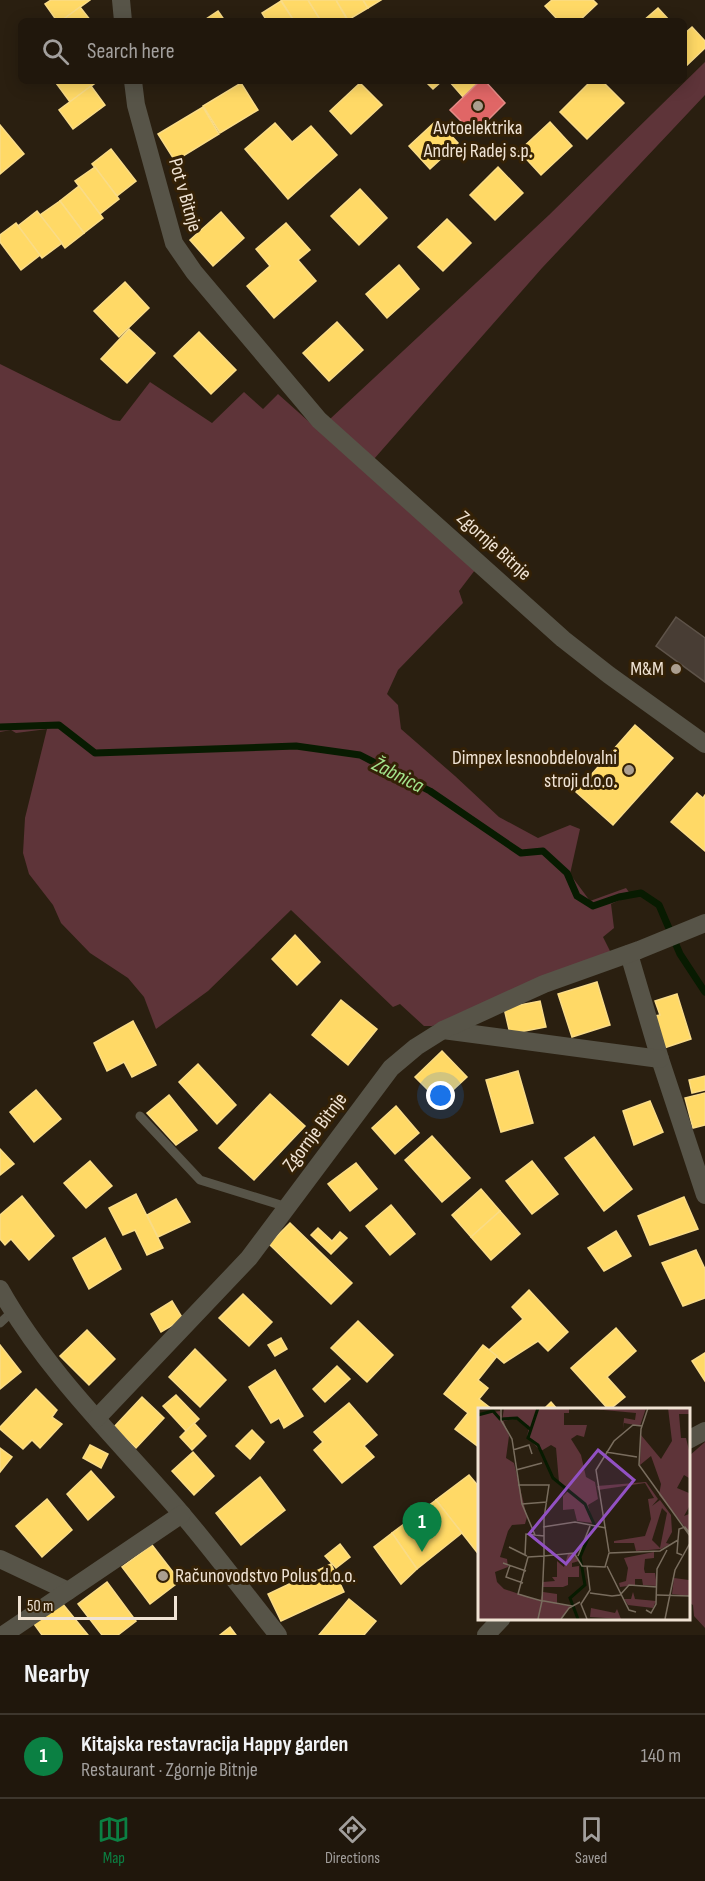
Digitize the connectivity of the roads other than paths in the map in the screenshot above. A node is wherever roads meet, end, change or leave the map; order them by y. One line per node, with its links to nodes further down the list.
1 (121, 0): 2 (street)
2 (123, 18)
3 (133, 84): 4 (street, Pot v Bitnje)
4 (269, 362): 5 (street, Zgornje Bitnje)
5 (705, 744)
6 (705, 923): 7 (street, Zgornje Bitnje)
7 (629, 954): 8 (street, Zgornje Bitnje); 9 (street)
8 (443, 1030): 9 (street); 12 (street, Zgornje Bitnje)
9 (660, 1059): 11 (street)
10 (140, 1116): 12 (lane)
11 (705, 1195)
12 (287, 1207): 15 (street, Zgornje Bitnje)
13 (0, 1290): 14 (street)
14 (6, 1317): 15 (street)
15 (97, 1418): 18 (street)
16 (705, 1431): 17 (street)
17 (690, 1439)
18 (182, 1514): 20 (street); 23 (street)
19 (0, 1559): 20 (street)
20 (68, 1591): 22 (street)
21 (500, 1620): 24 (street)
22 (3, 1635)
23 (278, 1635)
24 (486, 1635)

